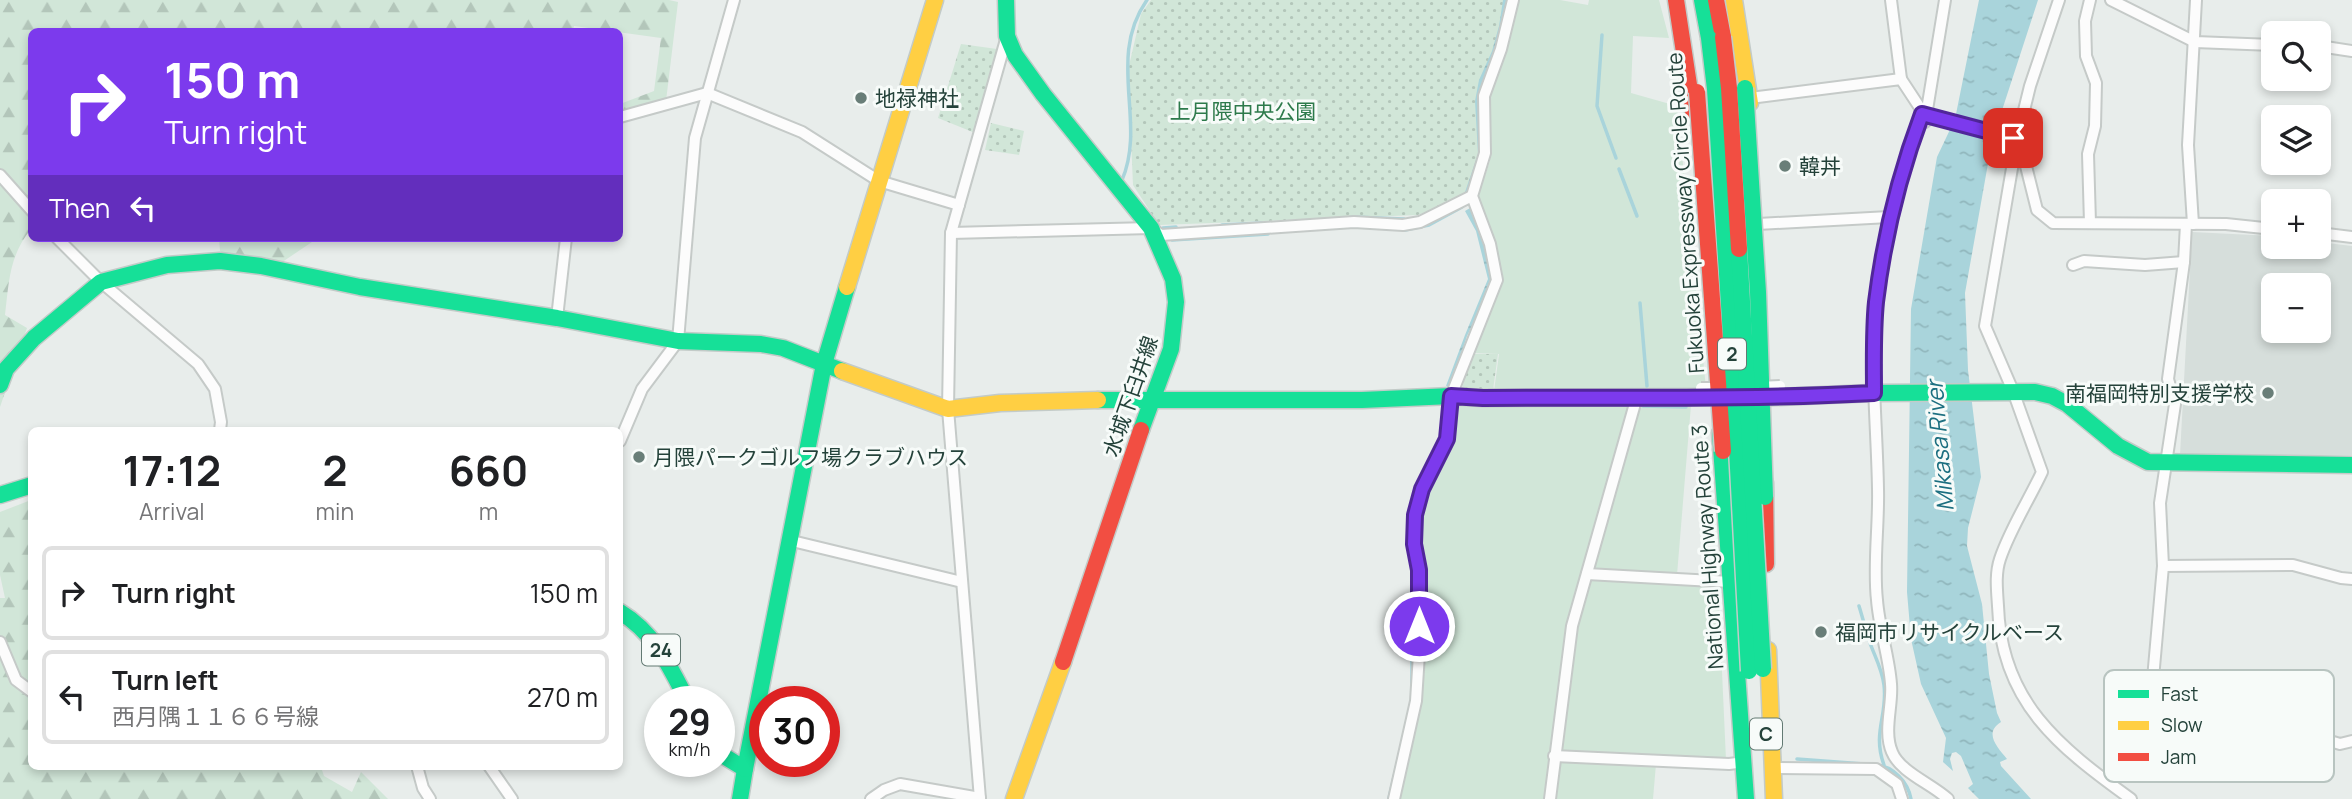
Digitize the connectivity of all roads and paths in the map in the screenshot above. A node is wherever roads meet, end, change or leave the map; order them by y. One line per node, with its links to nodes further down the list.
1 (734, 0): 23 (street)
2 (935, 0): 30 (main road)
3 (1006, 0): 16 (main road, 水城下臼井線)
4 (1513, 0): 31 (street)
5 (1676, 0): 57 (main road, National Highway Route 3)
6 (1688, 0): 76 (main road, Fukuoka Expressway Circle Route / C, bridge)
7 (1702, 0): 17 (main road, 2)
8 (1716, 0): 17 (main road, 2)
9 (1733, 0): 24 (main road); 76 (main road, Fukuoka Expressway Circle Route / C, bridge)
10 (1891, 0): 22 (street)
11 (1945, 0): 28 (street)
12 (2059, 0): 27 (street)
13 (2090, 0): 35 (street)
14 (2111, 0): 18 (street)
15 (2196, 0): 18 (street)
16 (1007, 36): 32 (street); 38 (main road, 水城下臼井線)
17 (1716, 38): 76 (main road, 2, bridge)
18 (2195, 42): 19 (street); 37 (street)
19 (2261, 45)
20 (2331, 48): 21 (street)
21 (2352, 51)
22 (1901, 79): 24 (street); 25 (street)
23 (707, 93): 26 (street); 30 (street); 49 (street)
24 (1749, 98): 36 (main road)
25 (1923, 114): 27 (street, bridge); 28 (street)
26 (623, 116)
27 (2015, 138): 35 (street); 54 (street)
28 (1903, 172): 34 (street)
29 (0, 175): 33 (street)
30 (878, 181): 32 (street); 50 (main road)
31 (1472, 196): 38 (street); 56 (street)
32 (959, 205): 40 (street)
33 (28, 206)
34 (1889, 217): 36 (street); 55 (street)
35 (2090, 223): 37 (street)
36 (1758, 224): 59 (main road)
37 (2190, 224): 39 (street); 45 (street)
38 (1151, 228): 40 (street); 60 (main road, 水城下臼井線)
39 (2261, 228)
40 (951, 233): 61 (street)
41 (2331, 234): 42 (street)
42 (2352, 237)
43 (61, 242): 47 (street)
44 (566, 242): 48 (street)
45 (2184, 262): 46 (street); 64 (street)
46 (2073, 265)
47 (101, 282): 48 (main road); 51 (main road); 62 (street)
48 (557, 318): 49 (main road)
49 (678, 341): 50 (main road); 63 (street)
50 (824, 364): 61 (main road); 68 (main road)
51 (0, 385)
52 (1780, 386): 53 (street, bridge)
53 (1701, 388)
54 (2009, 392): 55 (main road); 64 (main road); 89 (street)
55 (1878, 393): 59 (main road); 103 (street)
56 (1451, 396): 58 (main road); 60 (main road); 97 (street)
57 (1717, 396): 58 (main road); 59 (main road); 73 (main road, National Highway Route 3)
58 (1634, 397): 70 (street)
59 (1763, 399): 85 (main road)
60 (1152, 400): 61 (main road); 96 (main road, 水城下臼井線)
61 (948, 409): 72 (street)
62 (220, 427)
63 (623, 434)
64 (2167, 463): 65 (main road); 69 (street)
65 (2352, 465)
66 (28, 486): 67 (main road)
67 (0, 495)
68 (788, 540): 72 (street); 86 (main road)
69 (2163, 566): 71 (street); 77 (street)
70 (1587, 574): 73 (street); 82 (street)
71 (2352, 579)
72 (962, 582): 95 (street)
73 (1731, 582): 83 (main road, National Highway Route 3)
74 (623, 614): 78 (main road, 24)
75 (0, 642): 79 (street)
76 (1756, 670): 100 (main road, Fukuoka Expressway Circle Route / C); 101 (main road, Fukuoka Expressway Circle Route / C)
77 (2154, 670)
78 (680, 686)
79 (28, 689)
80 (2352, 741): 81 (street)
81 (2334, 742)
82 (1554, 755): 83 (street); 98 (street)
83 (1745, 762): 99 (main road, National Highway Route 3)
84 (735, 764): 86 (main road)
85 (1772, 768): 101 (main road); 102 (street)
86 (745, 769): 93 (main road)
87 (418, 770): 91 (street)
88 (492, 770): 92 (street)
89 (2104, 778)
90 (2109, 782): 104 (street)
91 (430, 799)
92 (512, 799)
93 (740, 799)
94 (871, 799): 95 (street)
95 (980, 799)
96 (1014, 799)
97 (1394, 799)
98 (1549, 799)
99 (1746, 799)
100 (1756, 799)
101 (1772, 799)
102 (1902, 799)
103 (1948, 799)
104 (2131, 799)

